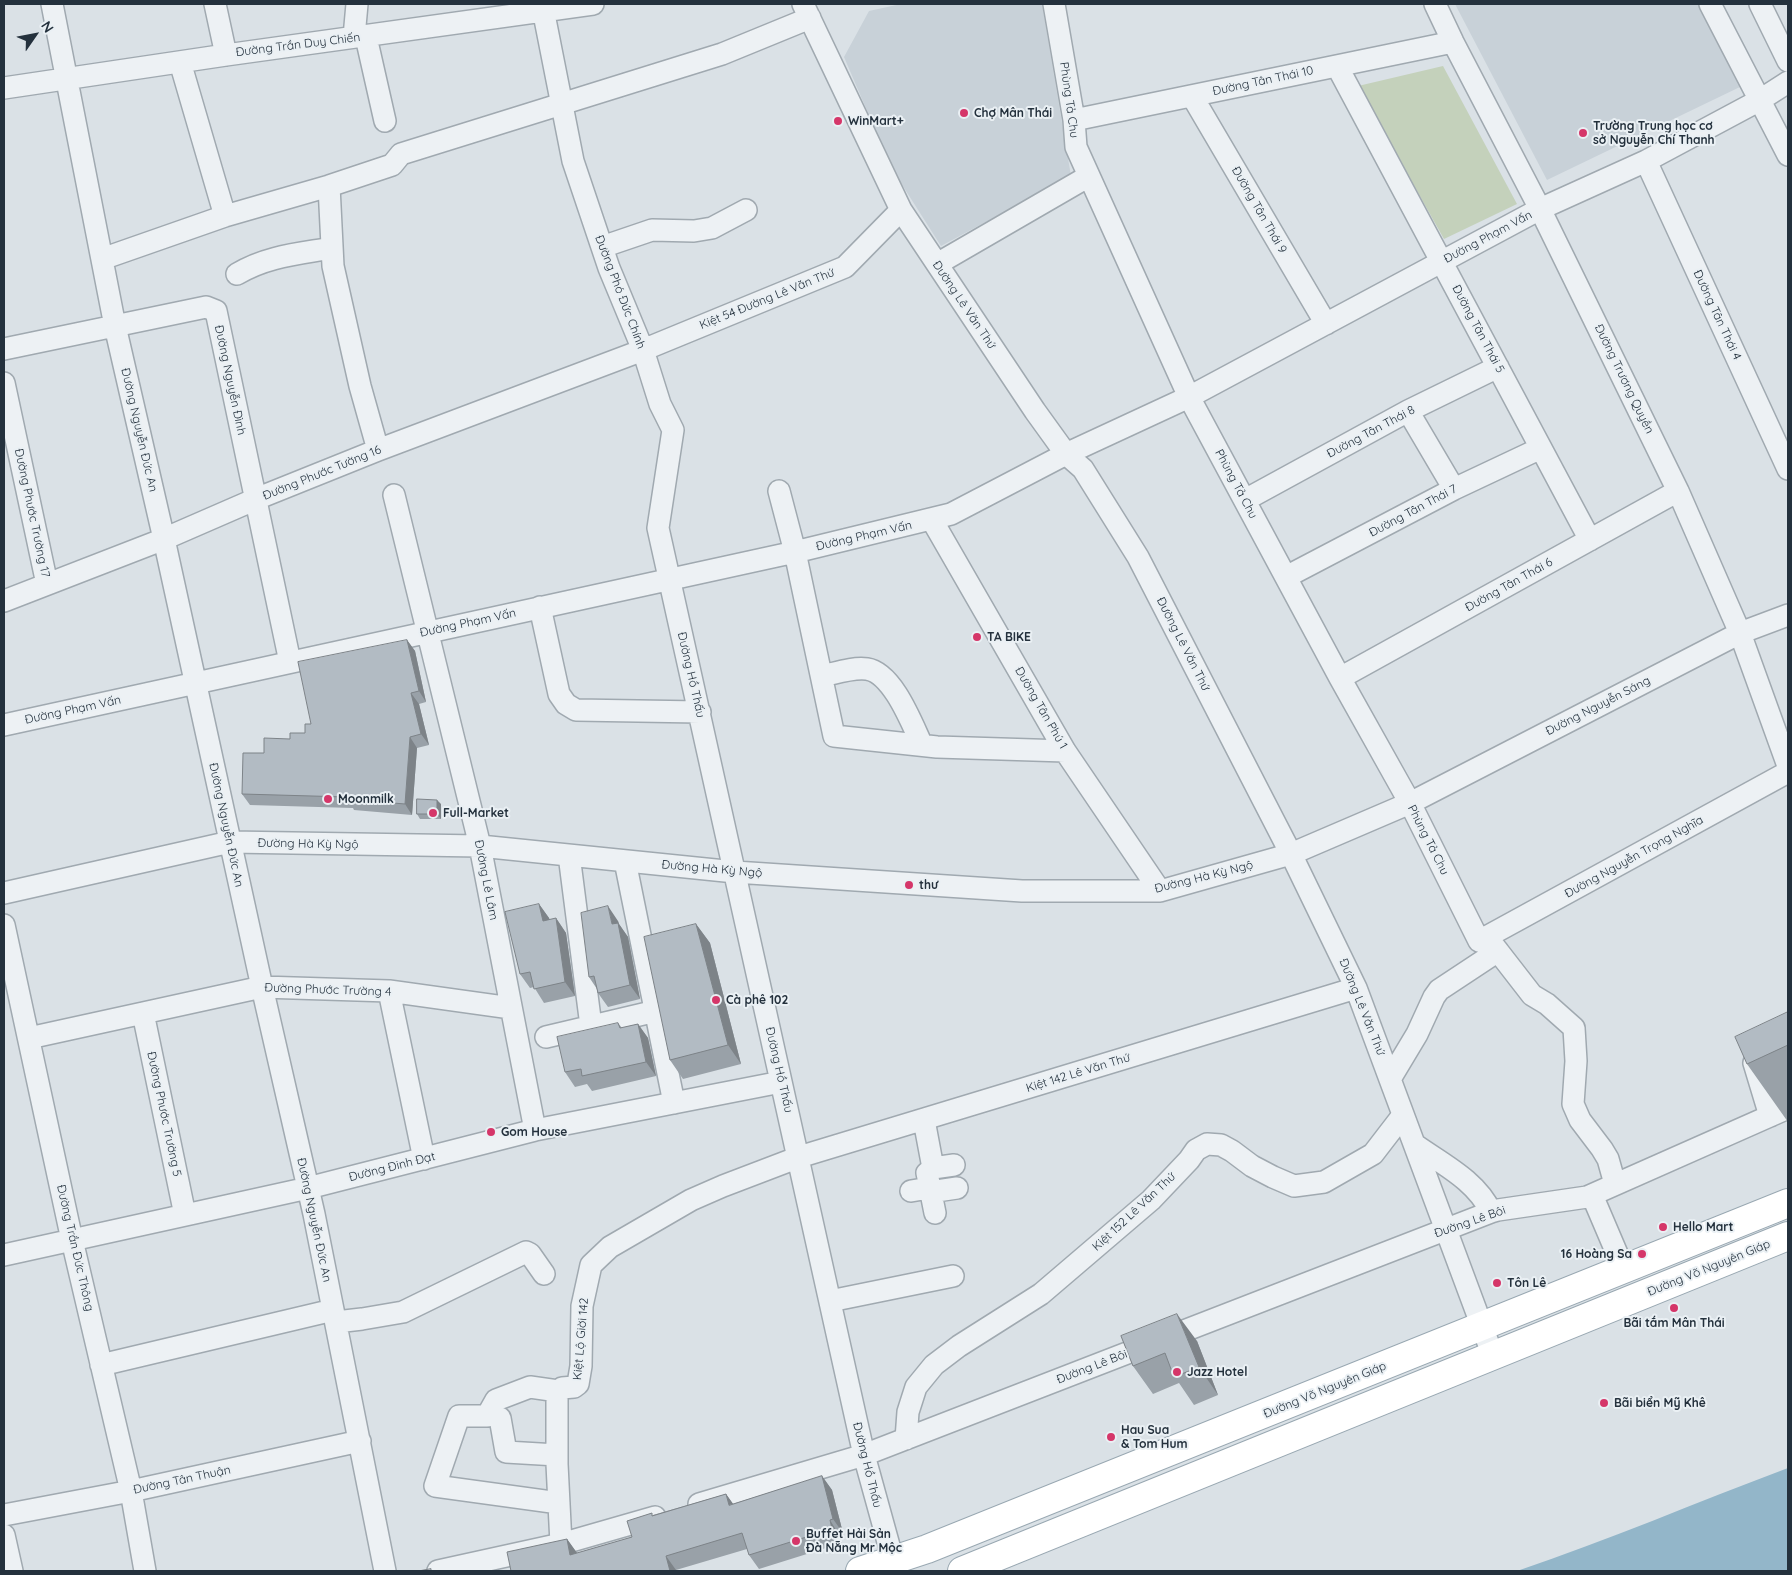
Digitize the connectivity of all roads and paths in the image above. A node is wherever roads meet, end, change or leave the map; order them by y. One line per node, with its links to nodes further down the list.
1 (52, 4): 17 (street)
2 (214, 4): 13 (street)
3 (357, 4): 11 (street)
4 (593, 4): 9 (street, Đường Trần Duy Chiến)
5 (1054, 4): 23 (street, Phùng Tả Chu)
6 (1435, 4): 12 (street, Đường Trương Quyền)
7 (1710, 4): 21 (street)
8 (1760, 4): 14 (street)
9 (543, 7): 11 (street, Đường Trần Duy Chiến); 22 (street, Đường Phó Đức Chính)
10 (807, 11): 22 (street); 31 (street, Đường Lê Văn Thứ)
11 (360, 37): 13 (street, Đường Trần Duy Chiến); 24 (street)
12 (1453, 42): 16 (street, Đường Tân Thái 10); 29 (street, Đường Trương Quyền)
13 (226, 55): 15 (street, Đường Trần Duy Chiến)
14 (1788, 61)
15 (180, 62): 17 (street, Đường Trần Duy Chiến); 32 (street)
16 (1337, 66): 20 (street, Đường Tân Thái 10); 36 (street, Đường Tân Thái 5)
17 (67, 79): 19 (street, Đường Trần Duy Chiến); 35 (street, Đường Nguyễn Đức An)
18 (1788, 82): 21 (street, Đường Phạm Vấn)
19 (4, 88)
20 (1192, 96): 23 (street, Đường Tân Thái 10); 39 (street, Đường Tân Thái 9)
21 (1760, 100): 25 (street); 26 (street, Đường Phạm Vấn)
22 (561, 104): 28 (street); 33 (street, Đường Phó Đức Chính)
23 (1074, 120): 27 (street, Phùng Tả Chu)
24 (385, 121)
25 (1788, 155)
26 (1646, 160): 29 (street, Đường Phạm Vấn); 50 (street, Đường Tân Thái 4)
27 (1089, 176): 37 (street); 45 (street, Phùng Tả Chu)
28 (329, 186): 32 (street); 34 (street)
29 (1540, 209): 36 (street, Đường Phạm Vấn); 53 (street, Đường Trương Quyền)
30 (746, 210): 33 (street)
31 (901, 210): 37 (street, Đường Lê Văn Thứ); 42 (street, Kiệt 54 Đường Lê Văn Thứ)
32 (225, 216): 35 (street)
33 (602, 247): 42 (street, Đường Phó Đức Chính)
34 (332, 248): 38 (street); 48 (street)
35 (102, 259): 40 (street, Đường Nguyễn Đức An)
36 (1442, 262): 39 (street, Đường Phạm Vấn); 43 (street, Đường Tân Thái 5)
37 (937, 264): 49 (street, Đường Lê Văn Thứ)
38 (237, 274)
39 (1326, 324): 45 (street, Đường Phạm Vấn)
40 (115, 326): 41 (street, Đường Nguyễn Đình); 55 (street, Đường Nguyễn Đình); 58 (street, Đường Nguyễn Đức An)
41 (4, 350)
42 (642, 350): 48 (street, Đường Phước Tường 16); 62 (street, Đường Phó Đức Chính)
43 (1498, 367): 46 (street, Đường Tân Thái 8); 47 (street, Đường Tân Thái 5)
44 (4, 383): 63 (street, Đường Phước Trường 17)
45 (1189, 397): 49 (street, Đường Phạm Vấn); 56 (street, Phùng Tả Chu)
46 (1408, 411): 51 (street); 56 (street, Đường Tân Thái 8)
47 (1541, 448): 51 (street, Đường Tân Thái 7); 59 (street, Đường Tân Thái 5)
48 (378, 450): 55 (street, Đường Phước Tường 16)
49 (1066, 454): 57 (street, Đường Phạm Vấn); 82 (street, Đường Lê Văn Thứ)
50 (1788, 469)
51 (1454, 489): 61 (street, Đường Tân Thái 7)
52 (779, 490): 60 (street)
53 (1678, 491): 59 (street, Đường Tân Thái 6); 68 (street, Đường Trương Quyền)
54 (394, 495): 67 (street, Đường Lê Lâm)
55 (256, 499): 58 (street, Đường Phước Tường 16); 69 (street, Đường Nguyễn Đình)
56 (1245, 500): 61 (street, Phùng Tả Chu)
57 (932, 520): 60 (street, Đường Phạm Vấn); 76 (street, Đường Tân Phú 1)
58 (164, 539): 63 (street, Đường Phước Tường 16); 72 (street, Đường Nguyễn Đức An)
59 (1590, 540): 71 (street, Đường Tân Thái 6)
60 (795, 552): 62 (street, Đường Phạm Vấn); 70 (street)
61 (1286, 577): 71 (street, Phùng Tả Chu)
62 (670, 579): 65 (street, Đường Phạm Vấn); 73 (street, Đường Hồ Thấu)
63 (48, 584): 64 (street, Đường Phước Tường 16)
64 (4, 601)
65 (540, 607): 67 (street, Đường Phạm Vấn); 73 (street)
66 (1788, 615): 68 (street, Đường Nguyễn Sáng)
67 (427, 632): 69 (street, Đường Phạm Vấn); 81 (street, Đường Lê Lâm)
68 (1740, 632): 77 (street, Đường Trương Quyền); 79 (street, Đường Nguyễn Sáng)
69 (290, 662): 72 (street, Đường Phạm Vấn)
70 (822, 676): 75 (street); 75 (street)
71 (1340, 678): 79 (street, Phùng Tả Chu)
72 (195, 684): 74 (street, Đường Phạm Vấn); 80 (street, Đường Nguyễn Đức An)
73 (700, 712): 85 (street, Đường Hồ Thấu)
74 (4, 725)
75 (922, 745): 76 (street)
76 (1065, 751): 86 (street, Đường Tân Phú 1)
77 (1788, 766)
78 (1788, 772): 89 (street, Đường Nguyễn Trọng Nghĩa)
79 (1410, 803): 82 (street, Đường Hà Kỳ Ngộ); 89 (street, Phùng Tả Chu)
80 (230, 842): 81 (street, Đường Hà Kỳ Ngộ); 87 (street, Đường Hà Kỳ Ngộ); 90 (street, Đường Nguyễn Đức An)
81 (480, 846): 83 (street, Đường Hà Kỳ Ngộ); 93 (street, Đường Lê Lâm)
82 (1292, 854): 86 (street, Đường Hà Kỳ Ngộ); 91 (street, Đường Lê Văn Thứ)
83 (569, 855): 84 (street, Đường Hà Kỳ Ngộ); 96 (street)
84 (625, 861): 85 (street, Đường Hà Kỳ Ngộ); 94 (street)
85 (736, 872): 86 (street, Đường Hà Kỳ Ngộ); 101 (street, Đường Hồ Thấu)
86 (1160, 891)
87 (4, 893)
88 (4, 925): 98 (street, Đường Trần Đức Thông)
89 (1488, 943): 100 (street, Đường Nguyễn Trọng Nghĩa); 111 (street, Phùng Tả Chu)
90 (262, 988): 92 (street, Đường Phước Trường 4); 95 (street, Đường Phước Trường 4); 113 (street, Đường Nguyễn Đức An)
91 (1356, 988): 100 (street, Đường Lê Văn Thứ); 105 (street, Kiệt 142 Lê Văn Thứ)
92 (389, 991): 93 (street, Đường Phước Trường 4); 109 (street)
93 (511, 1008): 106 (street, Đường Lê Lâm)
94 (656, 1011): 96 (street); 102 (street)
95 (143, 1013): 98 (street, Đường Phước Trường 4); 119 (street, Đường Phước Trường 5)
96 (591, 1026): 97 (street)
97 (546, 1037)
98 (28, 1038): 122 (street, Đường Trần Đức Thông)
99 (1788, 1040): 103 (street)
100 (1390, 1079): 104 (street, Đường Lê Văn Thứ)
101 (781, 1082): 102 (street, Đường Đinh Đạt); 108 (street, Đường Hồ Thấu)
102 (674, 1103): 106 (street, Đường Đinh Đạt)
103 (1779, 1112): 111 (street, Đường Lê Bôi)
104 (1403, 1115): 107 (street, Đường Lê Văn Thứ); 134 (street, Kiệt 152 Lê Văn Thứ)
105 (924, 1120): 108 (street, Kiệt 142 Lê Văn Thứ); 112 (street)
106 (535, 1130): 109 (street, Đường Đinh Đạt)
107 (1414, 1144): 117 (street); 120 (street, Đường Lê Văn Thứ)
108 (799, 1157): 127 (street, Đường Hồ Thấu); 132 (street, Kiệt Lộ Giời 142)
109 (424, 1158): 113 (street, Đường Đinh Đạt)
110 (954, 1164): 112 (street)
111 (1615, 1184): 115 (street, Đường Lê Bôi)
112 (926, 1185): 114 (street); 118 (street)
113 (308, 1188): 119 (street, Đường Đinh Đạt); 128 (street, Đường Nguyễn Đức An)
114 (958, 1188)
115 (1592, 1195): 117 (street, Đường Lê Bôi); 124 (street)
116 (1788, 1203): 124 (main road, Đường Võ Nguyên Giáp)
117 (1491, 1212): 120 (street, Đường Lê Bôi)
118 (935, 1213)
119 (185, 1215): 122 (street, Đường Đinh Đạt)
120 (1447, 1229): 129 (street, Đường Lê Văn Thứ); 134 (street, Đường Lê Bôi)
121 (1788, 1236): 130 (main road, Đường Võ Nguyên Giáp)
122 (72, 1240): 123 (street, Đường Đinh Đạt); 131 (street, Đường Trần Đức Thông)
123 (4, 1255)
124 (1624, 1270): 129 (main road, Đường Võ Nguyên Giáp)
125 (544, 1274): 128 (street)
126 (953, 1276): 127 (street)
127 (830, 1301): 137 (street, Đường Hồ Thấu)
128 (334, 1316): 131 (street); 135 (street, Đường Nguyễn Đức An)
129 (1482, 1327): 130 (street, Đường Lê Văn Thứ); 143 (main road, Đường Võ Nguyên Giáp)
130 (1493, 1356): 149 (main road, Đường Võ Nguyên Giáp)
131 (101, 1365): 138 (street, Đường Trần Đức Thông)
132 (558, 1391): 136 (street, Kiệt Lộ Giời 142); 139 (street)
133 (500, 1418): 136 (street)
134 (906, 1439): 137 (street, Đường Lê Bôi)
135 (360, 1441): 138 (street, Đường Tân Thuận); 146 (street, Đường Nguyễn Đức An)
136 (557, 1455): 139 (street, Kiệt Lộ Giời 142)
137 (864, 1455): 142 (street, Đường Lê Bôi); 143 (street, Đường Hồ Thấu)
138 (131, 1492): 140 (street, Đường Tân Thuận); 145 (street, Đường Trần Đức Thông)
139 (559, 1503): 142 (street, Kiệt Lộ Giời 142)
140 (4, 1515)
141 (4, 1536): 144 (street)
142 (561, 1544): 147 (street, Đường Lê Bôi)
143 (894, 1566): 148 (main road, Đường Võ Nguyên Giáp)
144 (12, 1571)
145 (145, 1571)
146 (385, 1571)
147 (438, 1571)
148 (860, 1571)
149 (962, 1571)

